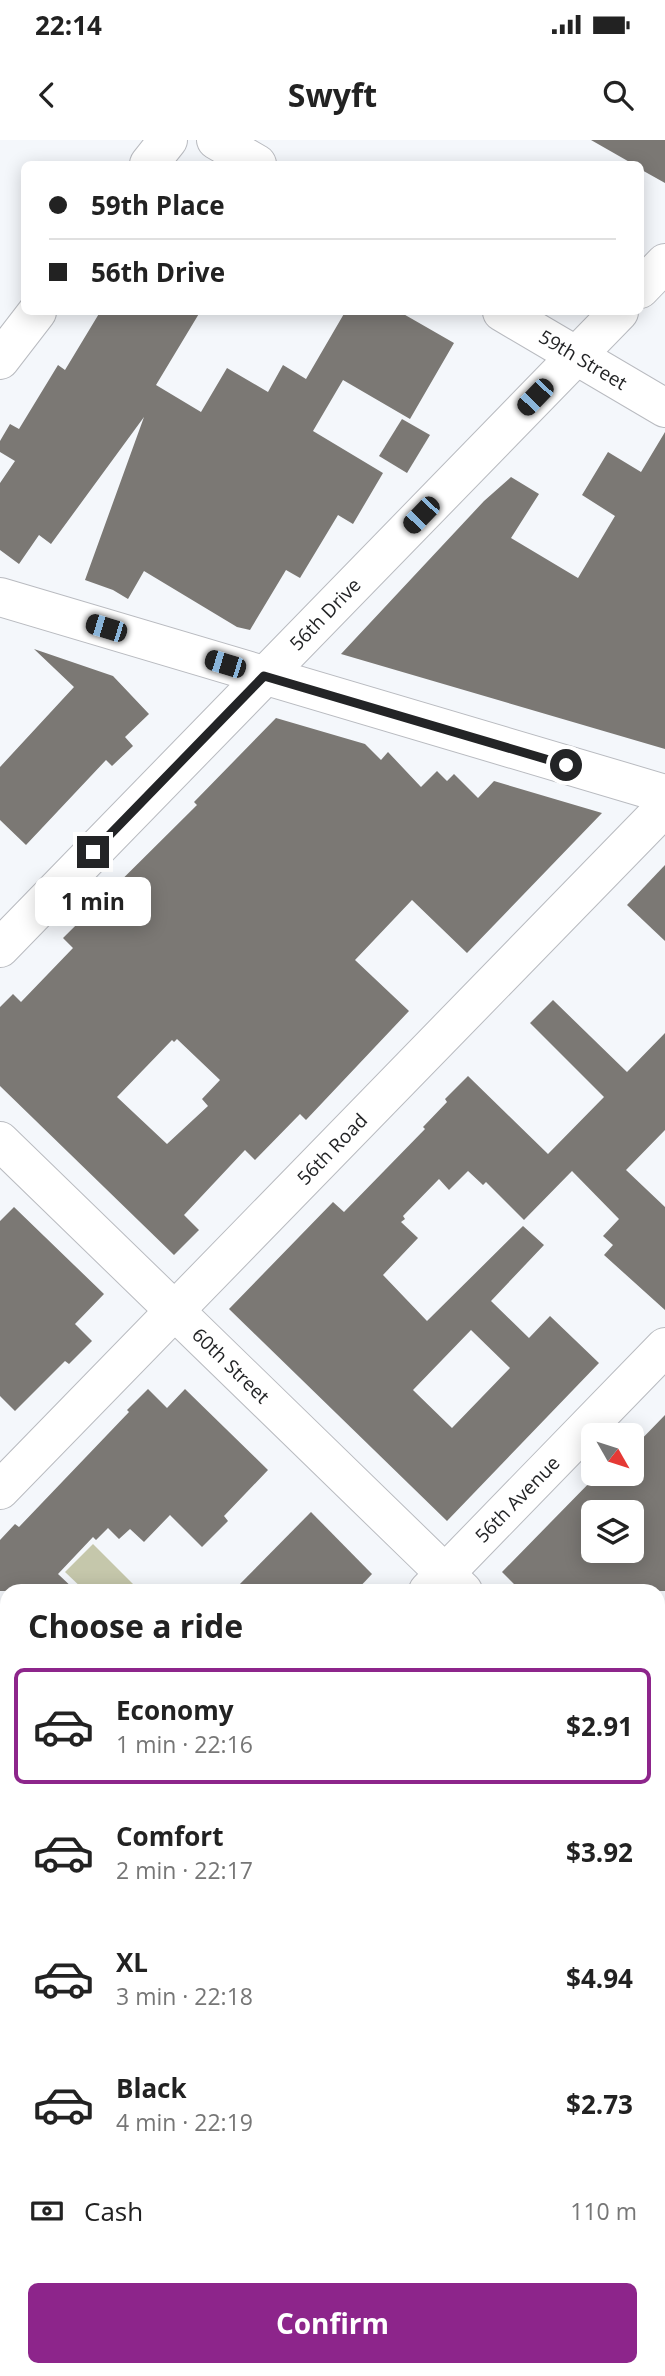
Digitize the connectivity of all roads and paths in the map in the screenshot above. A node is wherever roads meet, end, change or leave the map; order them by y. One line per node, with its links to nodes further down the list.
1 (167, 140): 3 (main road)
2 (216, 140): 4 (main road)
3 (151, 161)
4 (252, 161)
5 (665, 264): 6 (main road)
6 (644, 285)
7 (35, 315): 11 (main road)
8 (507, 315): 10 (main road, 59th Street)
9 (615, 315): 10 (main road, 56th Drive)
10 (576, 356): 12 (main road, 59th Street); 14 (main road, 56th Drive)
11 (0, 360)
12 (665, 408)
13 (0, 597): 14 (main road)
14 (264, 676): 15 (main road); 17 (main road, 56th Drive)
15 (665, 794)
16 (665, 807): 19 (main road, 56th Road)
17 (0, 948)
18 (0, 1141): 19 (main road, 60th Street)
19 (174, 1311): 21 (main road, 56th Road); 22 (main road, 60th Street)
20 (665, 1348): 23 (main road, 56th Avenue)
21 (0, 1490)
22 (444, 1584)
23 (446, 1584)

